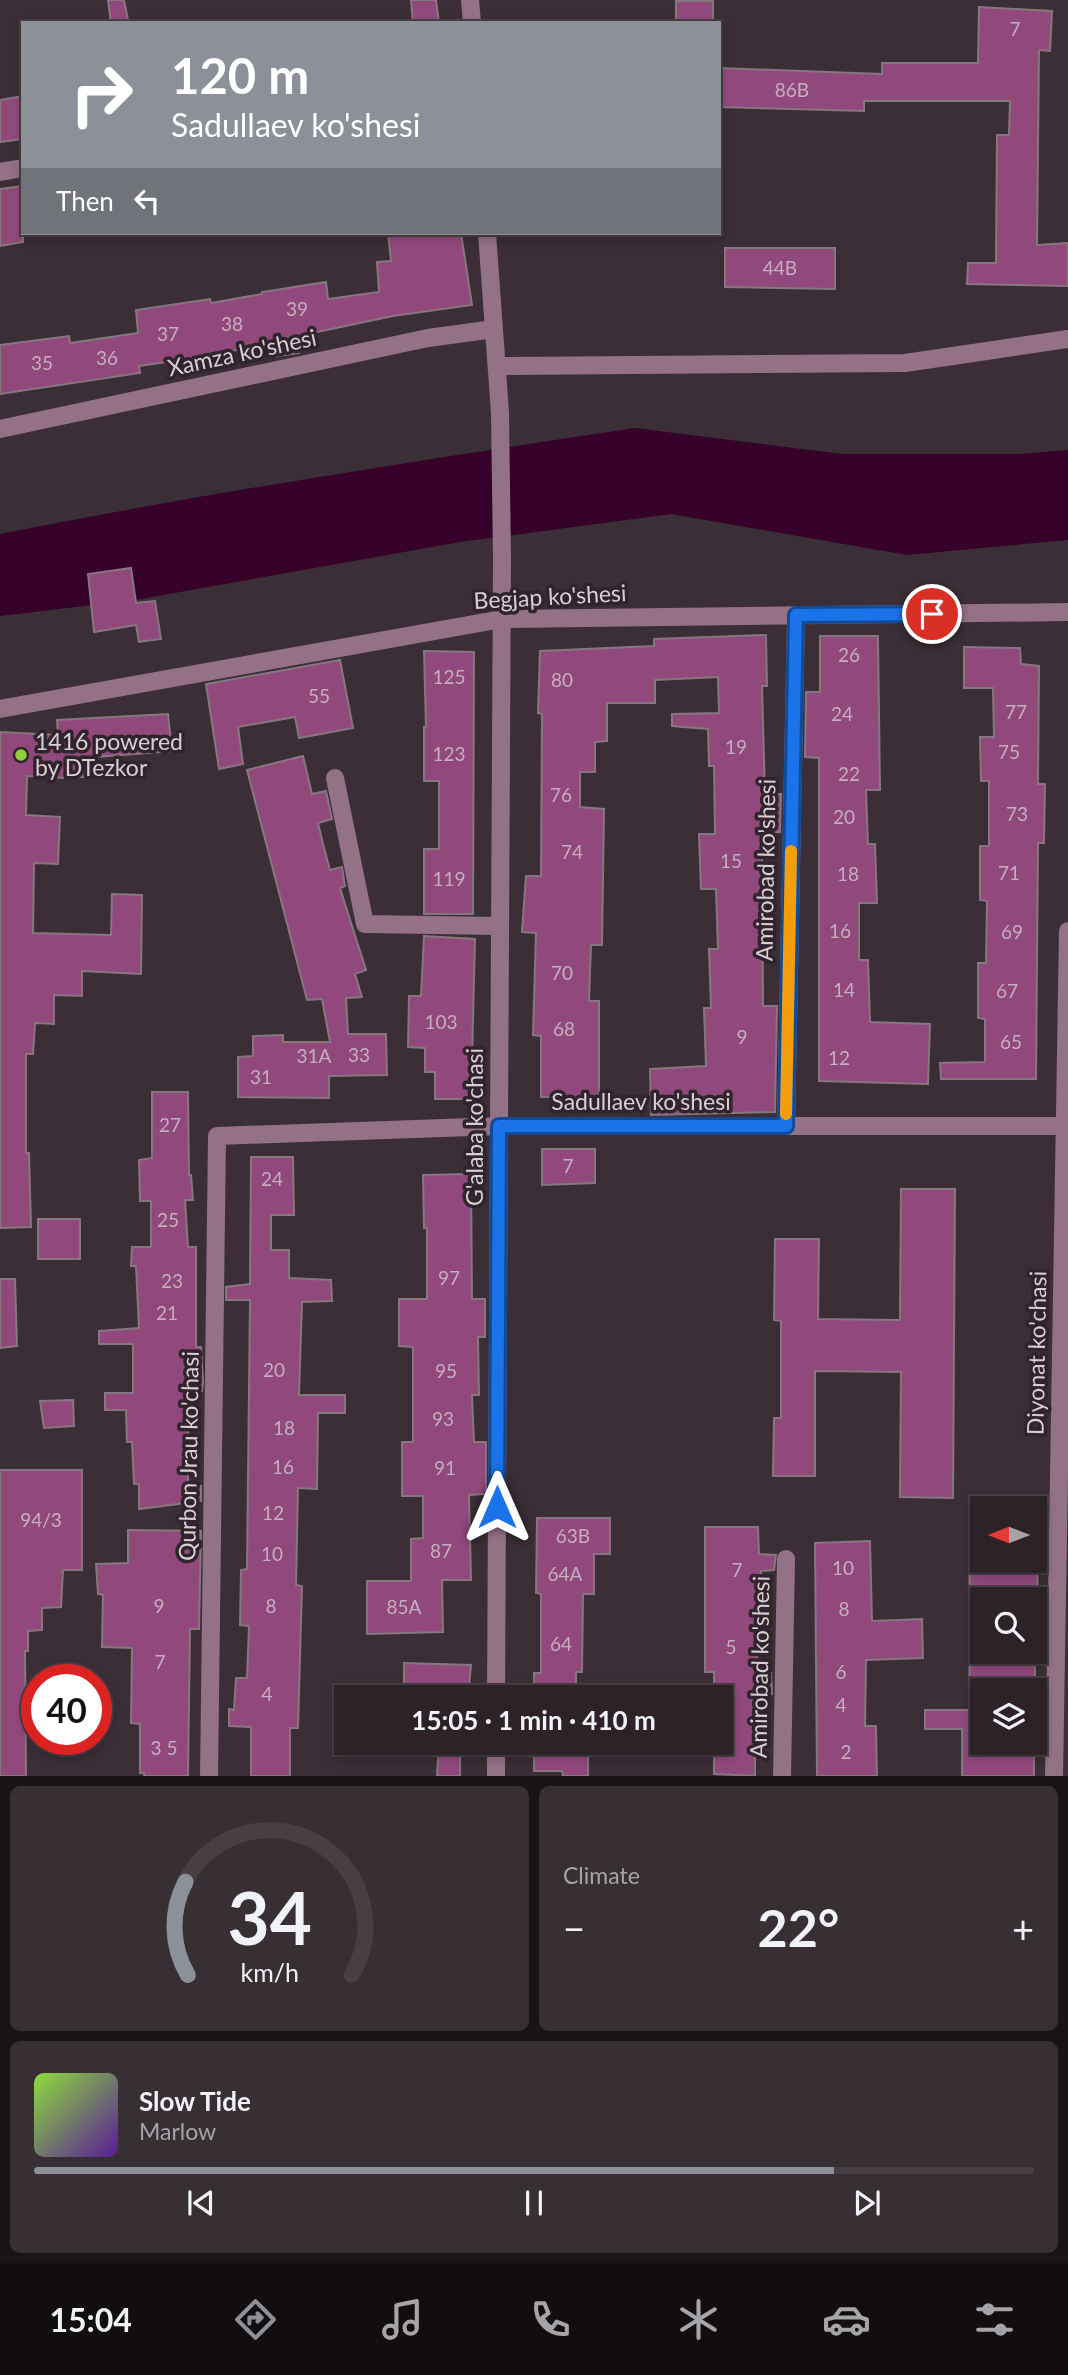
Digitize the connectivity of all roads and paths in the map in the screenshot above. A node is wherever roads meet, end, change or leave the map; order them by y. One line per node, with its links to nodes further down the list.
1 (470, 0): 2 (street)
2 (472, 21)
3 (21, 168): 4 (street)
4 (0, 172)
5 (487, 235): 6 (street, G'alaba ko'chasi)
6 (494, 329): 8 (street, G'alaba ko'chasi); 9 (street, Xamza ko'shesi)
7 (1068, 339): 8 (street)
8 (497, 366): 12 (street, G'alaba ko'chasi)
9 (0, 429)
10 (1068, 612): 11 (street, Begjap ko'shesi)
11 (796, 615): 12 (street, Begjap ko'shesi); 18 (street, Amirobad ko'shesi)
12 (502, 619): 13 (street, Begjap ko'shesi); 15 (street, G'alaba ko'chasi)
13 (0, 709)
14 (335, 778): 15 (street)
15 (500, 926): 17 (street, G'alaba ko'chasi)
16 (1068, 931): 19 (street, Diyonat ko'chasi)
17 (499, 1126): 18 (street, Sadullaev ko'shesi); 20 (street, Sadullaev ko'shesi); 22 (street, G'alaba ko'chasi)
18 (786, 1126): 19 (street, Sadullaev ko'shesi)
19 (1065, 1126): 27 (street, Diyonat ko'chasi)
20 (217, 1136): 24 (street, Qurbon Jrau ko'chasi)
21 (786, 1559): 26 (street, Amirobad ko'shesi)
22 (496, 1685)
23 (496, 1755): 25 (street)
24 (209, 1776)
25 (496, 1776)
26 (782, 1776)
27 (1054, 1776)

